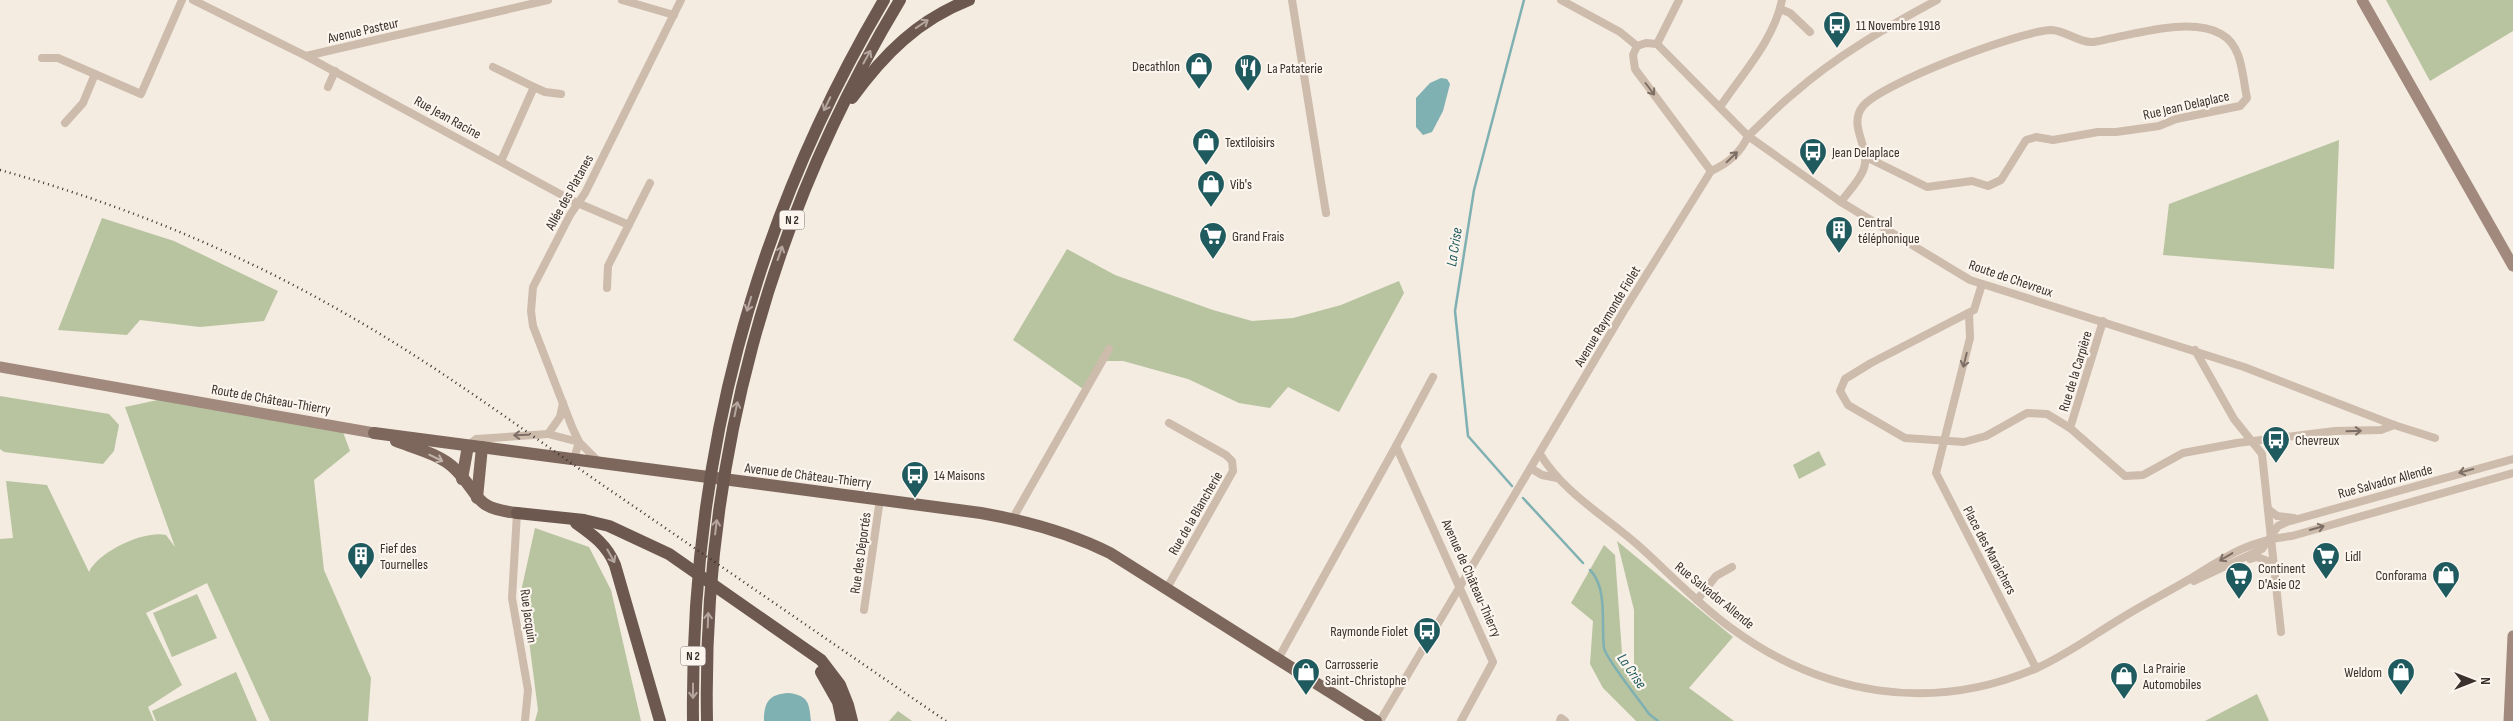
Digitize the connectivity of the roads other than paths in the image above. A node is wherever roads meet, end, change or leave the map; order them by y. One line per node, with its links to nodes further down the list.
1 (182, 0): 24 (street)
2 (193, 0): 20 (street)
3 (548, 0): 20 (street, Avenue Pasteur)
4 (622, 0): 16 (street)
5 (681, 0): 16 (street, Allée des Platanes)
6 (884, 0): 98 (highway, N 2, one-way to 98)
7 (900, 0): 30 (highway, N 2, one-way to 7)
8 (969, 0): 30 (highway, one-way to 8)
9 (1292, 0): 38 (street)
10 (1561, 0): 19 (street)
11 (1679, 0): 18 (street)
12 (1782, 0): 15 (street)
13 (1937, 0): 31 (street, Avenue Raymonde Fiolet)
14 (2363, 3): 40 (main road)
15 (1780, 9): 17 (street); 28 (street)
16 (674, 15): 37 (street, Allée des Platanes)
17 (1810, 32)
18 (1657, 44): 19 (street); 28 (street, Route de Chevreux)
19 (1637, 46): 34 (street, one-way to 34)
20 (306, 56): 23 (street, Rue Jean Racine)
21 (42, 58): 24 (street)
22 (493, 67): 26 (street)
23 (335, 71): 25 (street); 33 (street, Rue Jean Racine)
24 (95, 74): 29 (street)
25 (328, 88)
26 (534, 88): 27 (street); 33 (street)
27 (561, 94)
28 (1720, 107): 31 (street, Route de Chevreux)
29 (66, 124)
30 (829, 130): 93 (highway, N 2, one-way to 30)
31 (1748, 136): 34 (street, Avenue Raymonde Fiolet, one-way to 31); 36 (street, Route de Chevreux)
32 (1866, 157): 32 (street, Rue Jean Delaplace); 36 (street)
33 (501, 161): 37 (street, Rue Jean Racine)
34 (1711, 171): 62 (street, Avenue Raymonde Fiolet)
35 (650, 183): 39 (street)
36 (1842, 202): 41 (street, Route de Chevreux)
37 (578, 203): 39 (street, Rue Jean Racine); 49 (street, Allée des Platanes)
38 (1326, 213)
39 (629, 225): 42 (street)
40 (2513, 266)
41 (1982, 284): 43 (street); 44 (street, Route de Chevreux)
42 (607, 288)
43 (1969, 313): 57 (street, Place des Maraichers, one-way to 57); 57 (street)
44 (2103, 321): 46 (street, Route de Chevreux); 52 (street, Rue de la Carpière)
45 (1108, 349): 78 (street)
46 (2195, 350): 51 (street, Route de Chevreux); 58 (street)
47 (0, 367): 53 (main road, Route de Château-Thierry)
48 (1433, 377): 60 (street)
49 (563, 403): 54 (street); 56 (street, Allée des Platanes)
50 (1169, 424): 85 (street, Rue de la Blancherie)
51 (2394, 426): 55 (street, Route de Chevreux); 58 (street, one-way to 51)
52 (2070, 428): 57 (street); 58 (street)
53 (374, 433): 59 (main road, Route de Château-Thierry); 70 (main road, one-way to 70)
54 (548, 434): 56 (street); 59 (street, one-way to 59)
55 (2434, 438)
56 (579, 442): 63 (street); 65 (street)
57 (1943, 442): 92 (street, Place des Maraichers)
58 (2254, 442): 74 (street)
59 (468, 446): 61 (main road, Route de Château-Thierry); 70 (main road)
60 (1396, 446): 84 (street, Avenue de Château-Thierry); 91 (street)
61 (482, 447): 63 (main road, Route de Château-Thierry); 72 (main road)
62 (1540, 454): 66 (street, Avenue Raymonde Fiolet); 69 (street, Rue Salvador Allende)
63 (574, 459): 65 (main road, Avenue de Château-Thierry)
64 (2513, 459): 76 (street, Rue Salvador Allende, one-way to 76)
65 (599, 462): 73 (main road, Avenue de Château-Thierry)
66 (1532, 469): 69 (street, Rue Salvador Allende); 84 (street, Avenue Raymonde Fiolet)
67 (2513, 473): 68 (street, Rue Salvador Allende)
68 (2501, 476): 71 (street); 80 (street, Rue Salvador Allende, one-way to 68)
69 (1557, 478): 87 (street, Rue Salvador Allende)
70 (462, 479): 72 (main road)
71 (2513, 480)
72 (477, 498): 75 (main road)
73 (880, 499): 78 (main road, Avenue de Château-Thierry); 88 (street, Rue des Déportés)
74 (2268, 509): 76 (street); 80 (street)
75 (517, 514): 77 (highway); 96 (street, Rue Jacquin)
76 (2301, 517): 80 (street, Rue Salvador Allende)
77 (559, 518): 79 (highway); 102 (highway)
78 (1013, 518): 85 (main road, Avenue de Château-Thierry)
79 (576, 523): 97 (highway, one-way to 97); 101 (highway)
80 (2270, 538): 81 (street, Rue Salvador Allende); 82 (street); 86 (street, Rue Salvador Allende, one-way to 86)
81 (2236, 562): 82 (street); 86 (street, Rue Salvador Allende)
82 (2273, 563): 89 (street)
83 (1732, 568): 87 (street)
84 (1459, 587): 104 (street, Avenue Raymonde Fiolet); 105 (street, Avenue de Château-Thierry)
85 (1166, 588): 91 (main road, Avenue de Château-Thierry)
86 (2158, 598): 92 (street, Rue Salvador Allende)
87 (1698, 600): 92 (street, Rue Salvador Allende)
88 (864, 610)
89 (2281, 632)
90 (2513, 636): 95 (main road)
91 (1278, 659): 103 (main road, Avenue de Château-Thierry)
92 (2036, 668)
93 (706, 676): 99 (highway, N 2); 100 (highway)
94 (2513, 681): 95 (main road)
95 (2509, 693): 108 (main road)
96 (525, 721)
97 (660, 721)
98 (693, 721)
99 (707, 721)
100 (713, 721)
101 (842, 721)
102 (852, 721)
103 (1376, 721)
104 (1380, 721)
105 (1461, 721)
106 (1560, 721): 107 (street)
107 (1565, 721)
108 (2509, 721)

